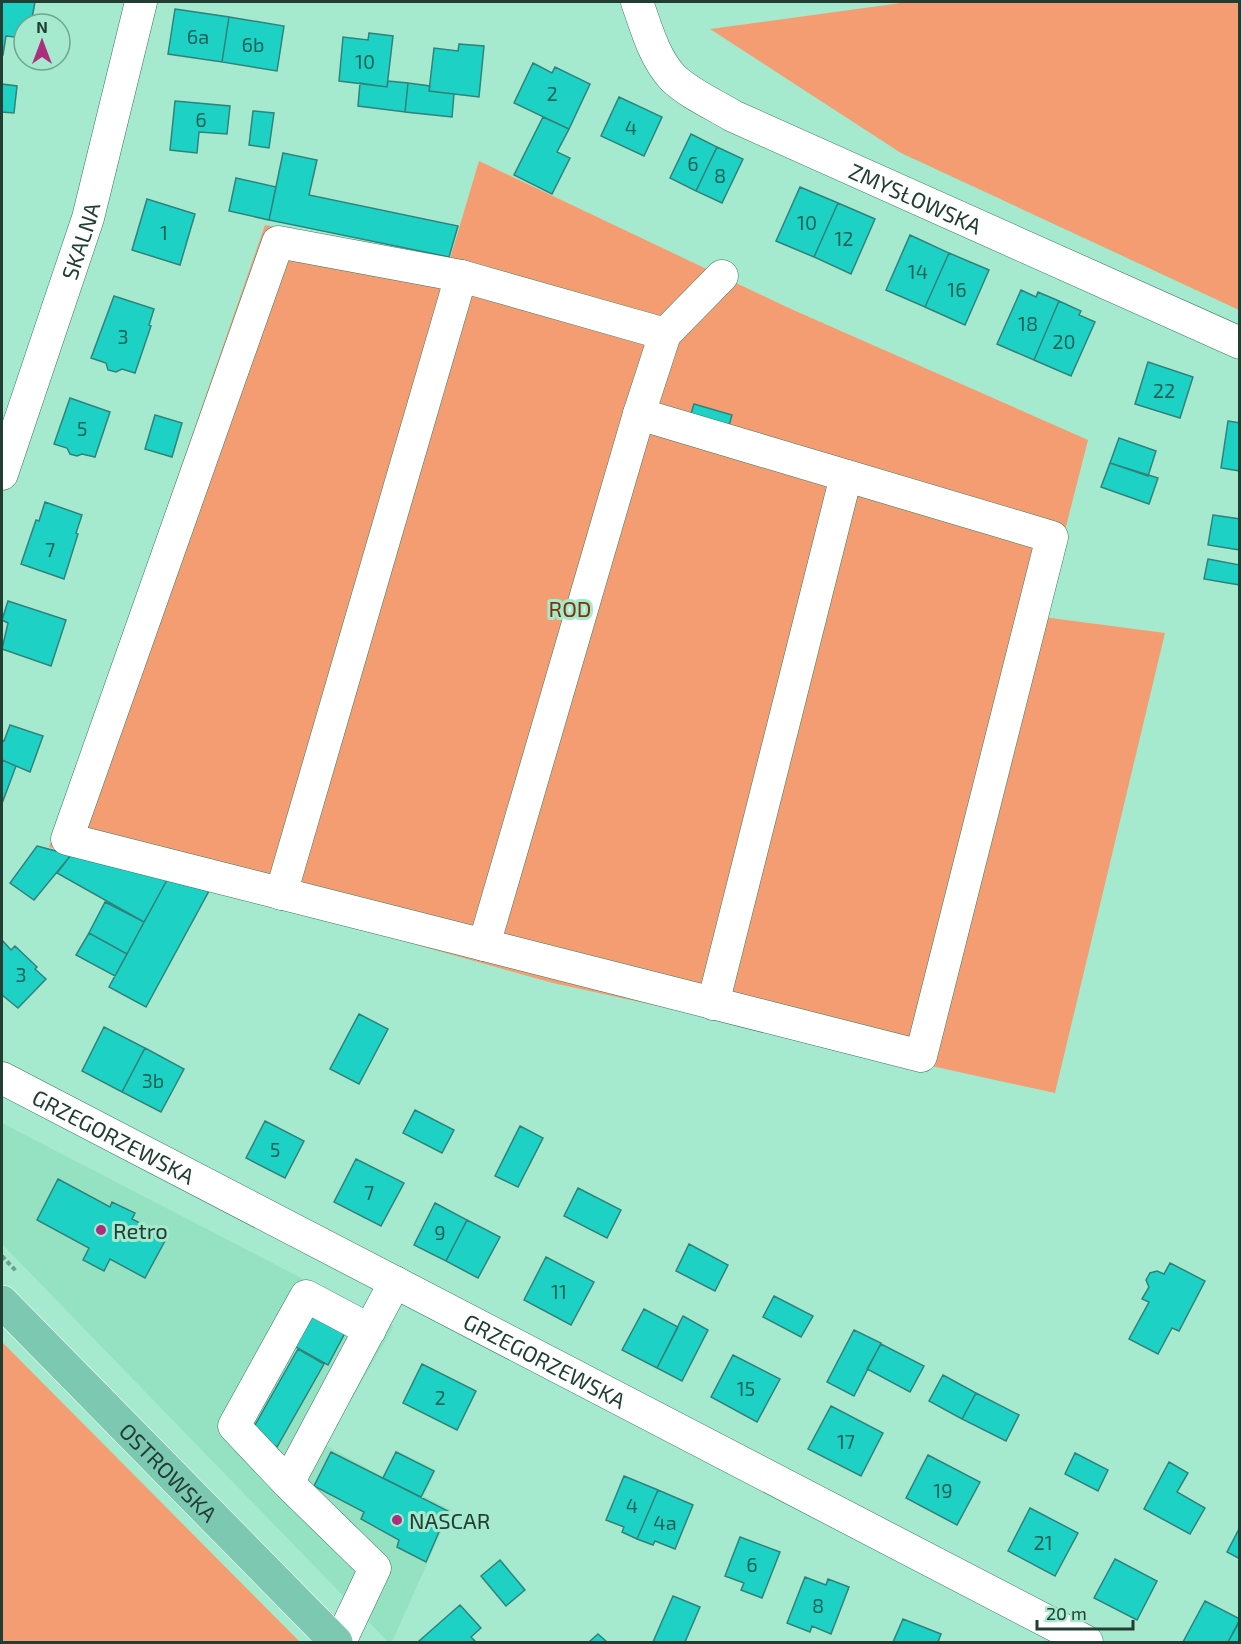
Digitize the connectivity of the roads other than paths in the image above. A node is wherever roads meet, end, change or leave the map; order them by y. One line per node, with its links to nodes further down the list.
1 (141, 2): 8 (street, SKALNA)
2 (637, 2): 6 (street, ZMYSŁOWSKA)
3 (461, 276): 5 (street); 10 (street); 10 (street)
4 (722, 276): 5 (street)
5 (665, 334): 7 (street)
6 (1239, 343)
7 (639, 414): 9 (street); 11 (street)
8 (2, 474)
9 (846, 476): 12 (street); 12 (street)
10 (281, 894): 11 (street)
11 (484, 945): 12 (street)
12 (713, 1004)
13 (2, 1078): 14 (street, GRZEGORZEWSKA)
14 (395, 1282): 16 (street); 19 (street, GRZEGORZEWSKA)
15 (2, 1302): 18 (main road, OSTROWSKA)
16 (370, 1330): 17 (street); 17 (street)
17 (288, 1483): 18 (street)
18 (338, 1642)
19 (1087, 1642)

